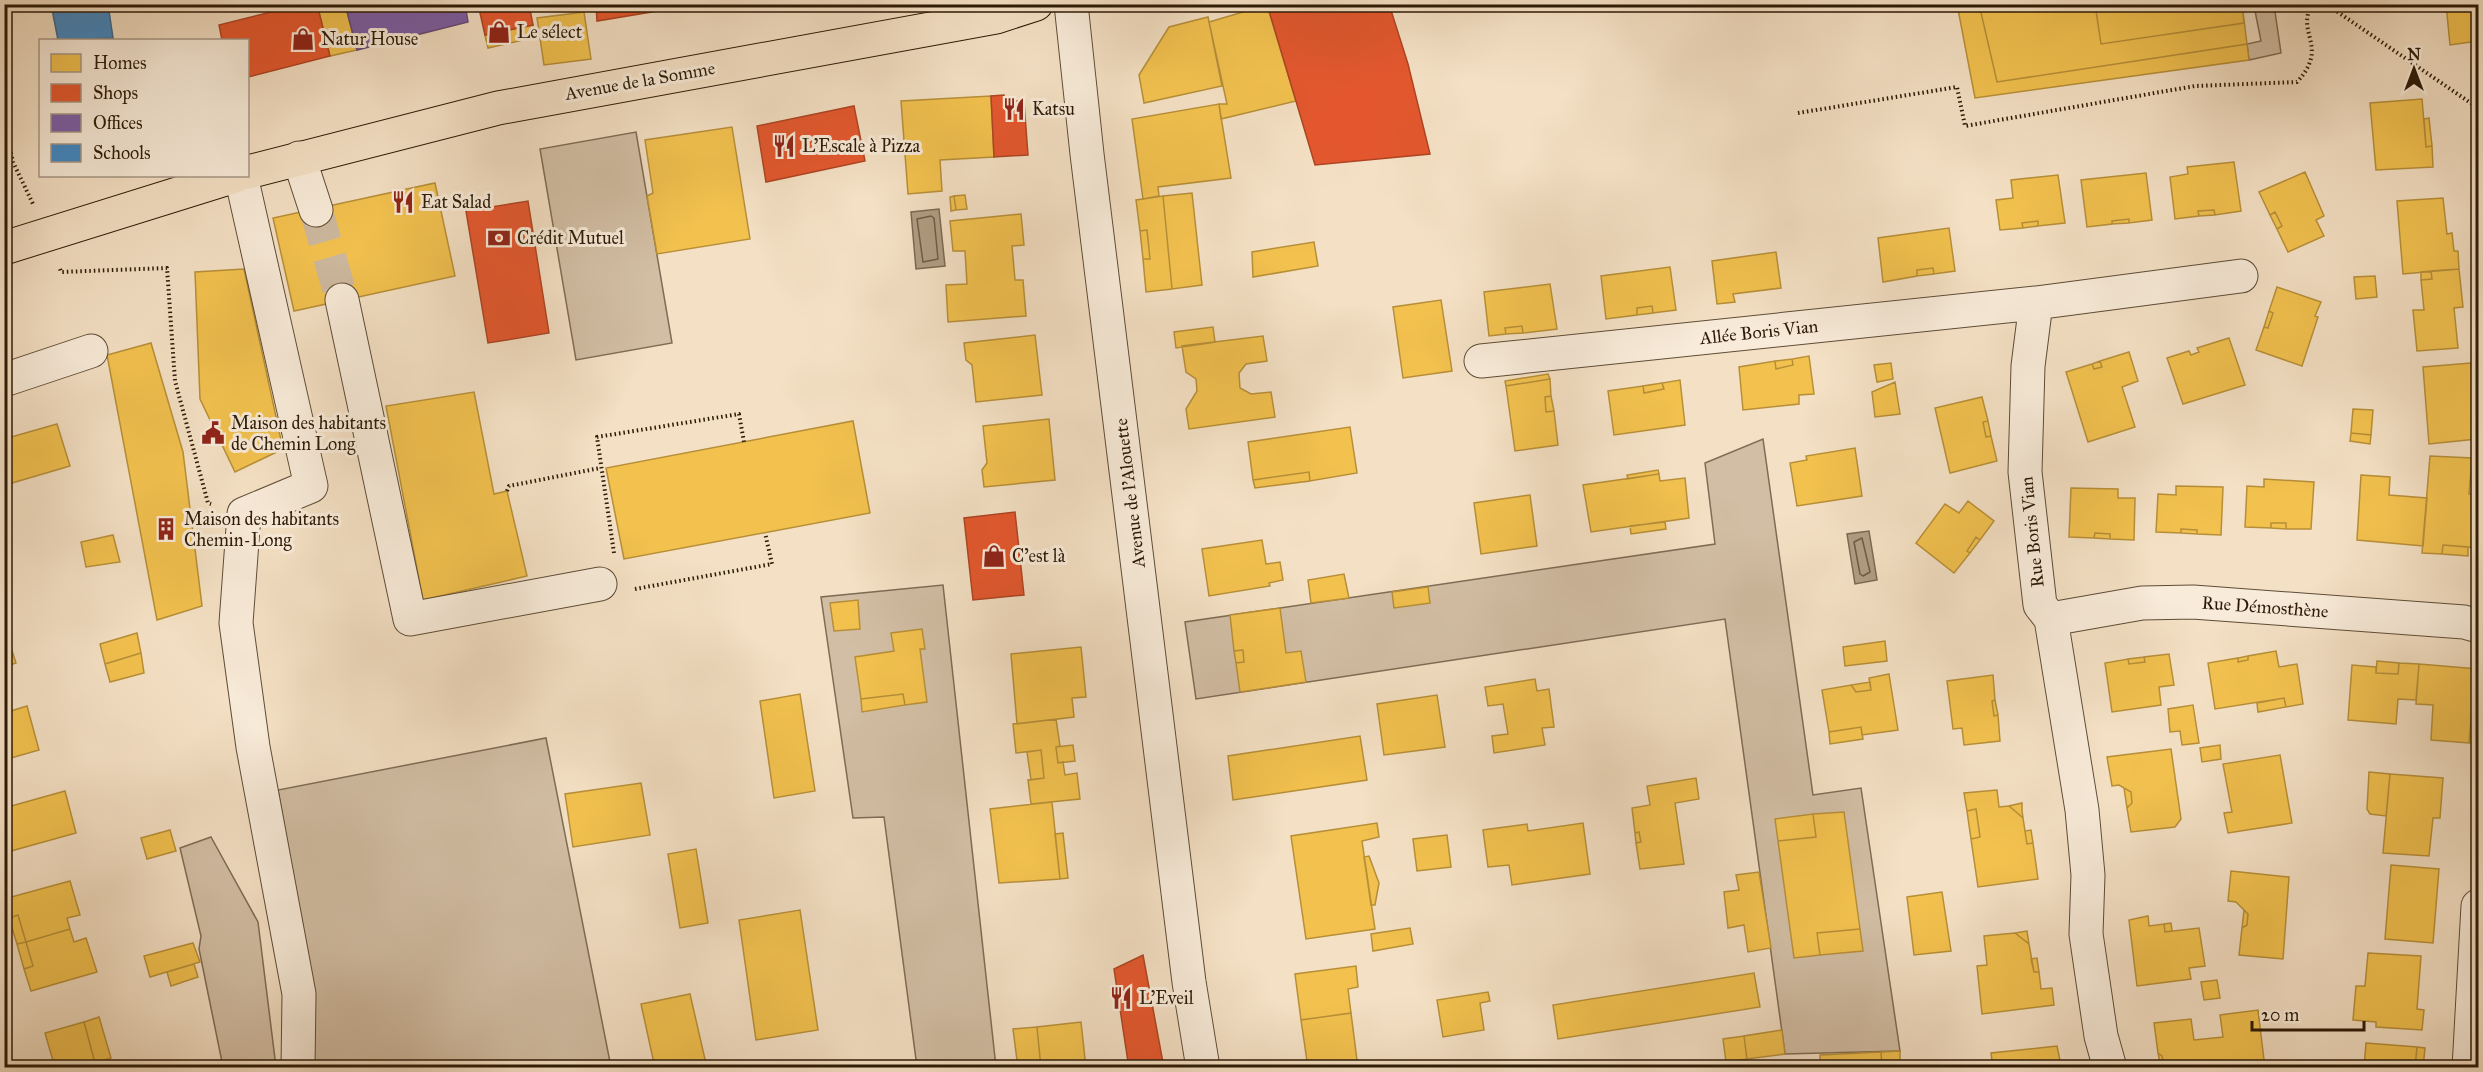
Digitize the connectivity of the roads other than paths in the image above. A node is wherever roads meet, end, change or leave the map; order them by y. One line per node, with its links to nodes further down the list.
1 (1036, 4): 3 (main road, Avenue de la Somme)
2 (1071, 4): 19 (street, Avenue de l'Alouette)
3 (298, 158): 4 (main road, Avenue de la Somme); 7 (street)
4 (249, 171)
5 (232, 177): 8 (main road)
6 (242, 177): 20 (street)
7 (316, 210)
8 (4, 248)
9 (2241, 276): 11 (street)
10 (342, 300): 15 (street)
11 (2036, 303): 13 (street, Allée Boris Vian); 16 (street, Rue Boris Vian)
12 (91, 351): 14 (street)
13 (1481, 361)
14 (4, 380)
15 (615, 587)
16 (2051, 619): 17 (street, Rue Démosthène); 23 (street, Rue Boris Vian)
17 (2478, 626)
18 (2478, 906): 24 (street)
19 (1189, 982): 21 (street, Avenue de l'Alouette); 22 (street, Avenue de l'Alouette)
20 (298, 1068)
21 (1203, 1068)
22 (1218, 1068)
23 (2109, 1068)
24 (2469, 1068)

